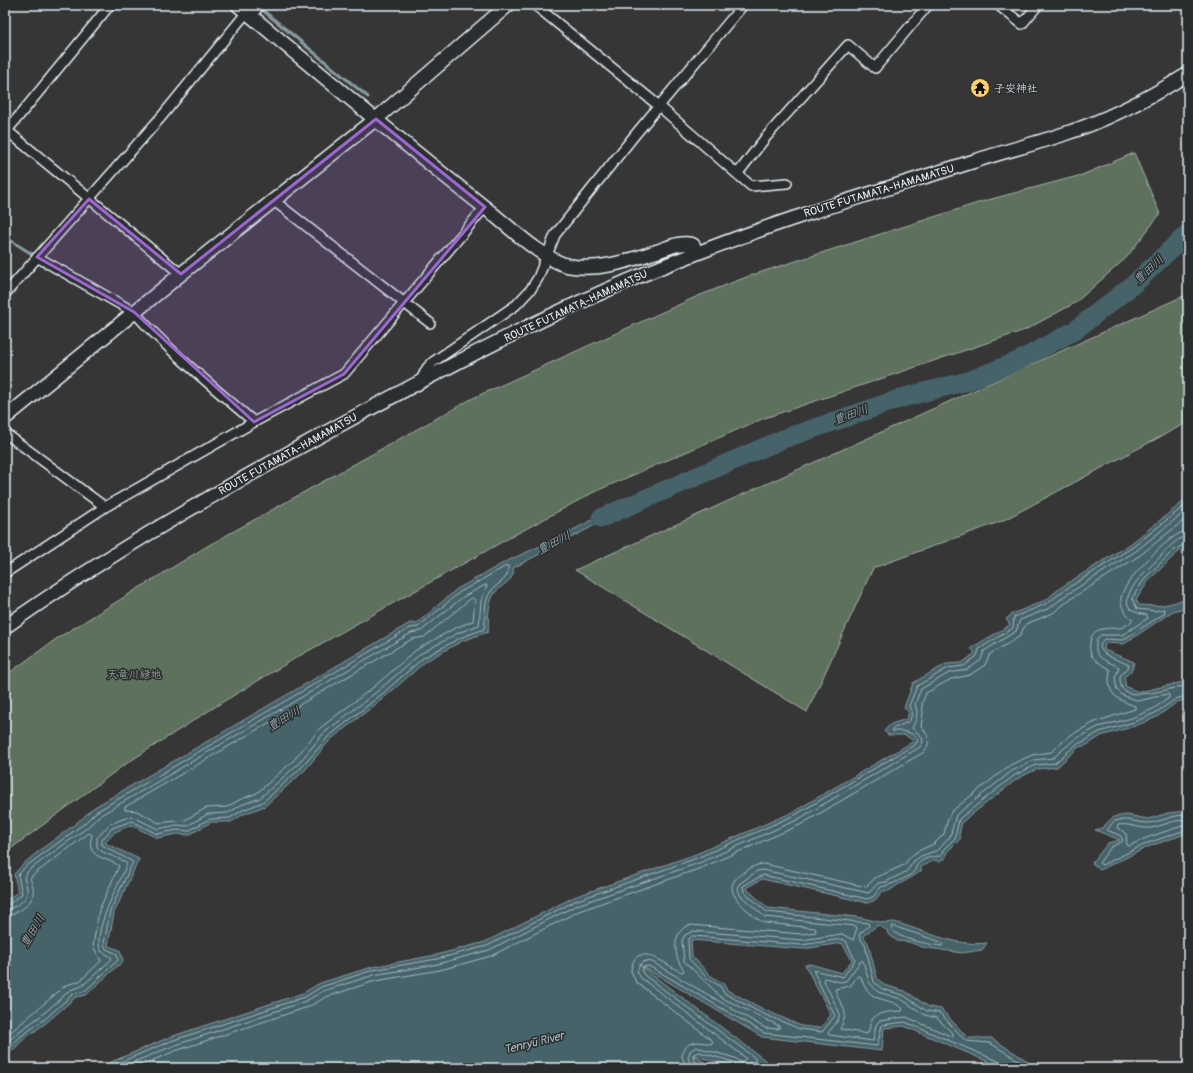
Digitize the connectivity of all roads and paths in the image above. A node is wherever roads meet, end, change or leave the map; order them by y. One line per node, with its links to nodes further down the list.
1 (110, 5): 12 (street)
2 (508, 5): 11 (main road)
3 (535, 5): 10 (street)
4 (743, 5): 10 (street)
5 (928, 5): 13 (street)
6 (998, 5): 7 (street)
7 (1038, 5)
8 (251, 10): 11 (main road); 15 (street)
9 (1188, 74): 18 (main road, ROUTE FUTAMATA-HAMAMATSU)
10 (659, 106): 13 (street); 20 (street)
11 (376, 118): 16 (main road); 17 (main road)
12 (6, 131): 15 (street)
13 (738, 173): 14 (street)
14 (787, 183)
15 (89, 199): 19 (street); 21 (street)
16 (274, 200): 21 (main road); 23 (street)
17 (485, 207): 20 (main road); 23 (street)
18 (697, 253): 20 (main road); 26 (main road, ROUTE FUTAMATA-HAMAMATSU)
19 (37, 256): 22 (street); 24 (street)
20 (548, 256): 26 (street)
21 (181, 274): 24 (main road)
22 (5, 294)
23 (404, 303): 25 (street); 28 (street)
24 (134, 312): 27 (main road); 28 (street)
25 (430, 323)
26 (420, 382): 32 (main road, ROUTE FUTAMATA-HAMAMATSU)
27 (5, 418)
28 (254, 422): 30 (street)
29 (5, 433): 30 (street)
30 (105, 507): 31 (street)
31 (5, 573)
32 (5, 627)

